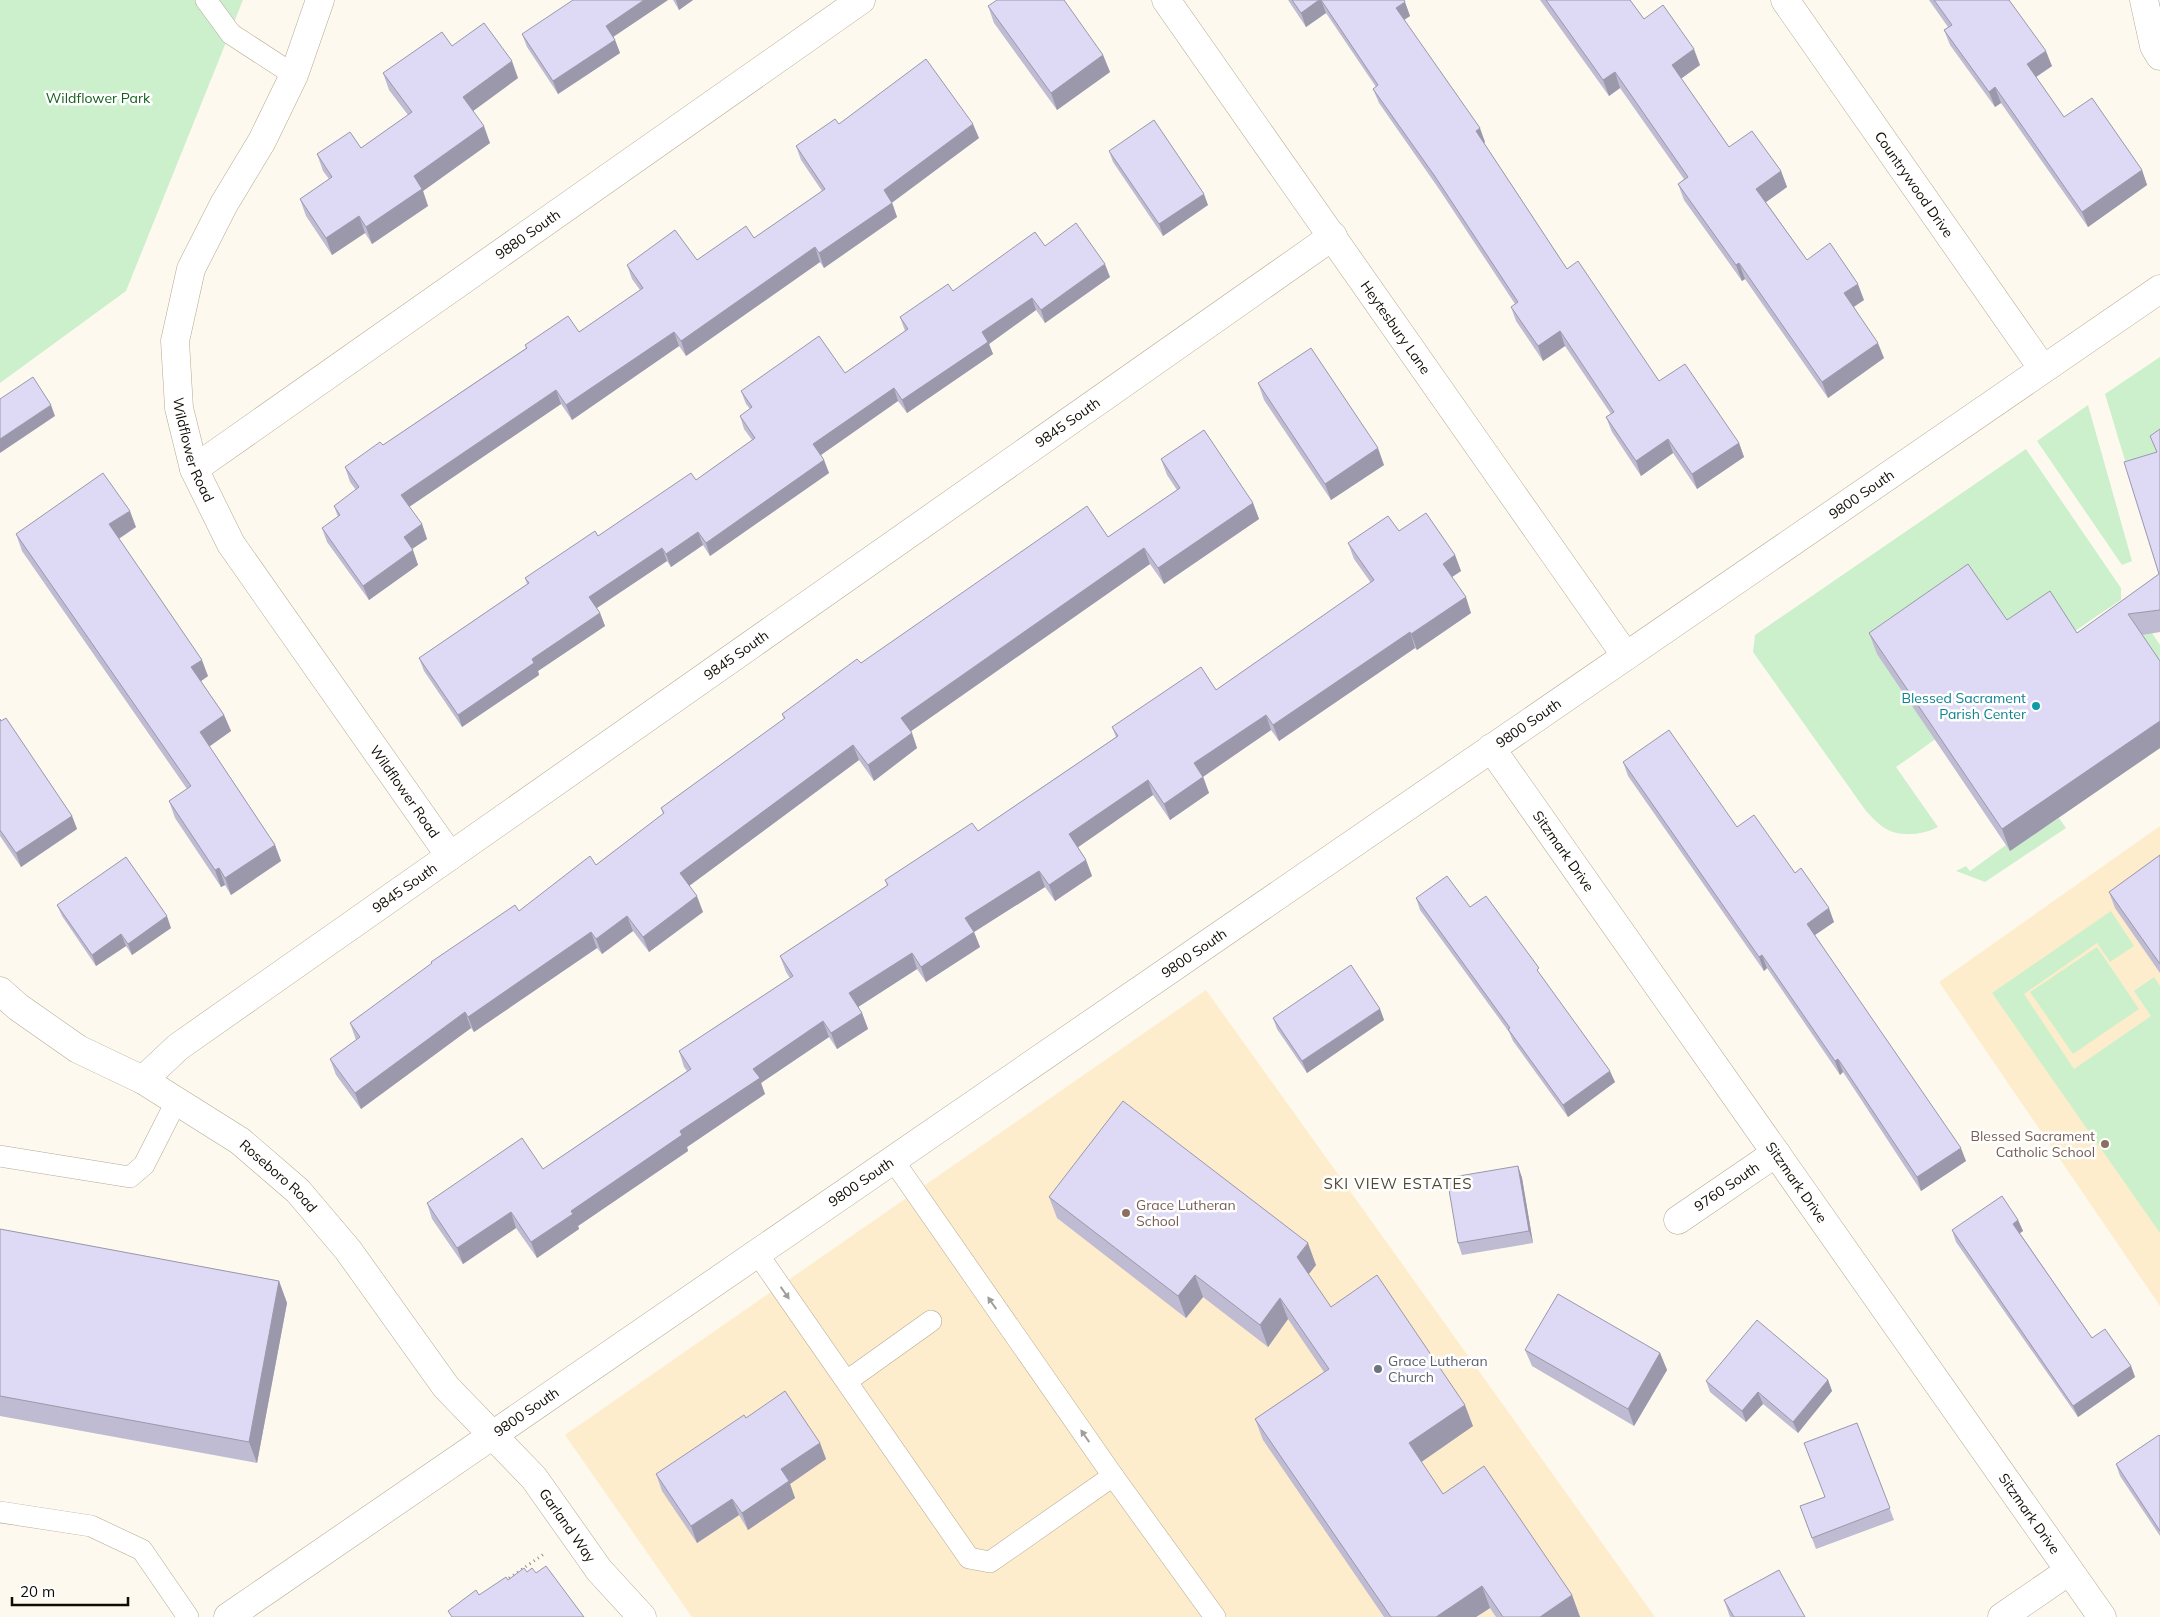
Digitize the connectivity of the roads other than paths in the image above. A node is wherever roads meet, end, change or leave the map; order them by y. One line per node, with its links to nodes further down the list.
1 (206, 0): 8 (lane)
2 (320, 0): 8 (street, Wildflower Road)
3 (862, 0): 12 (street, 9880 South)
4 (1166, 0): 9 (street, Heytesbury Lane)
5 (1786, 0): 11 (street, Countrywood Drive)
6 (2144, 0): 7 (street)
7 (2160, 56)
8 (294, 75): 12 (street, Wildflower Road)
9 (1333, 236): 13 (street, Heytesbury Lane); 15 (street, 9845 South)
10 (2160, 289): 11 (street, 9800 South)
11 (2043, 369): 13 (street, 9800 South)
12 (194, 469): 15 (street, Wildflower Road)
13 (1626, 656): 14 (street, 9800 South)
14 (1491, 748): 19 (street, Sitzmark Drive); 21 (street, 9800 South)
15 (450, 856): 17 (street, 9845 South)
16 (0, 991): 17 (street, Roseboro Road)
17 (142, 1080): 18 (street, Roseboro Road)
18 (177, 1100): 20 (lane); 26 (street, Roseboro Road)
19 (1776, 1153): 22 (street, 9760 South); 29 (street, Sitzmark Drive)
20 (0, 1156)
21 (893, 1160): 23 (street, 9800 South); 27 (lane, one-way to 21)
22 (1678, 1220)
23 (757, 1253): 25 (lane, one-way to 25); 26 (street, 9800 South)
24 (931, 1320): 25 (lane)
25 (846, 1381): 27 (lane)
26 (492, 1435): 31 (street, 9800 South); 32 (street, Garland Way)
27 (1112, 1476): 33 (lane)
28 (0, 1512): 30 (lane)
29 (2069, 1571): 34 (street); 35 (street, Sitzmark Drive)
30 (188, 1617)
31 (228, 1617)
32 (642, 1617)
33 (1215, 1617)
34 (2002, 1617)
35 (2102, 1617)

